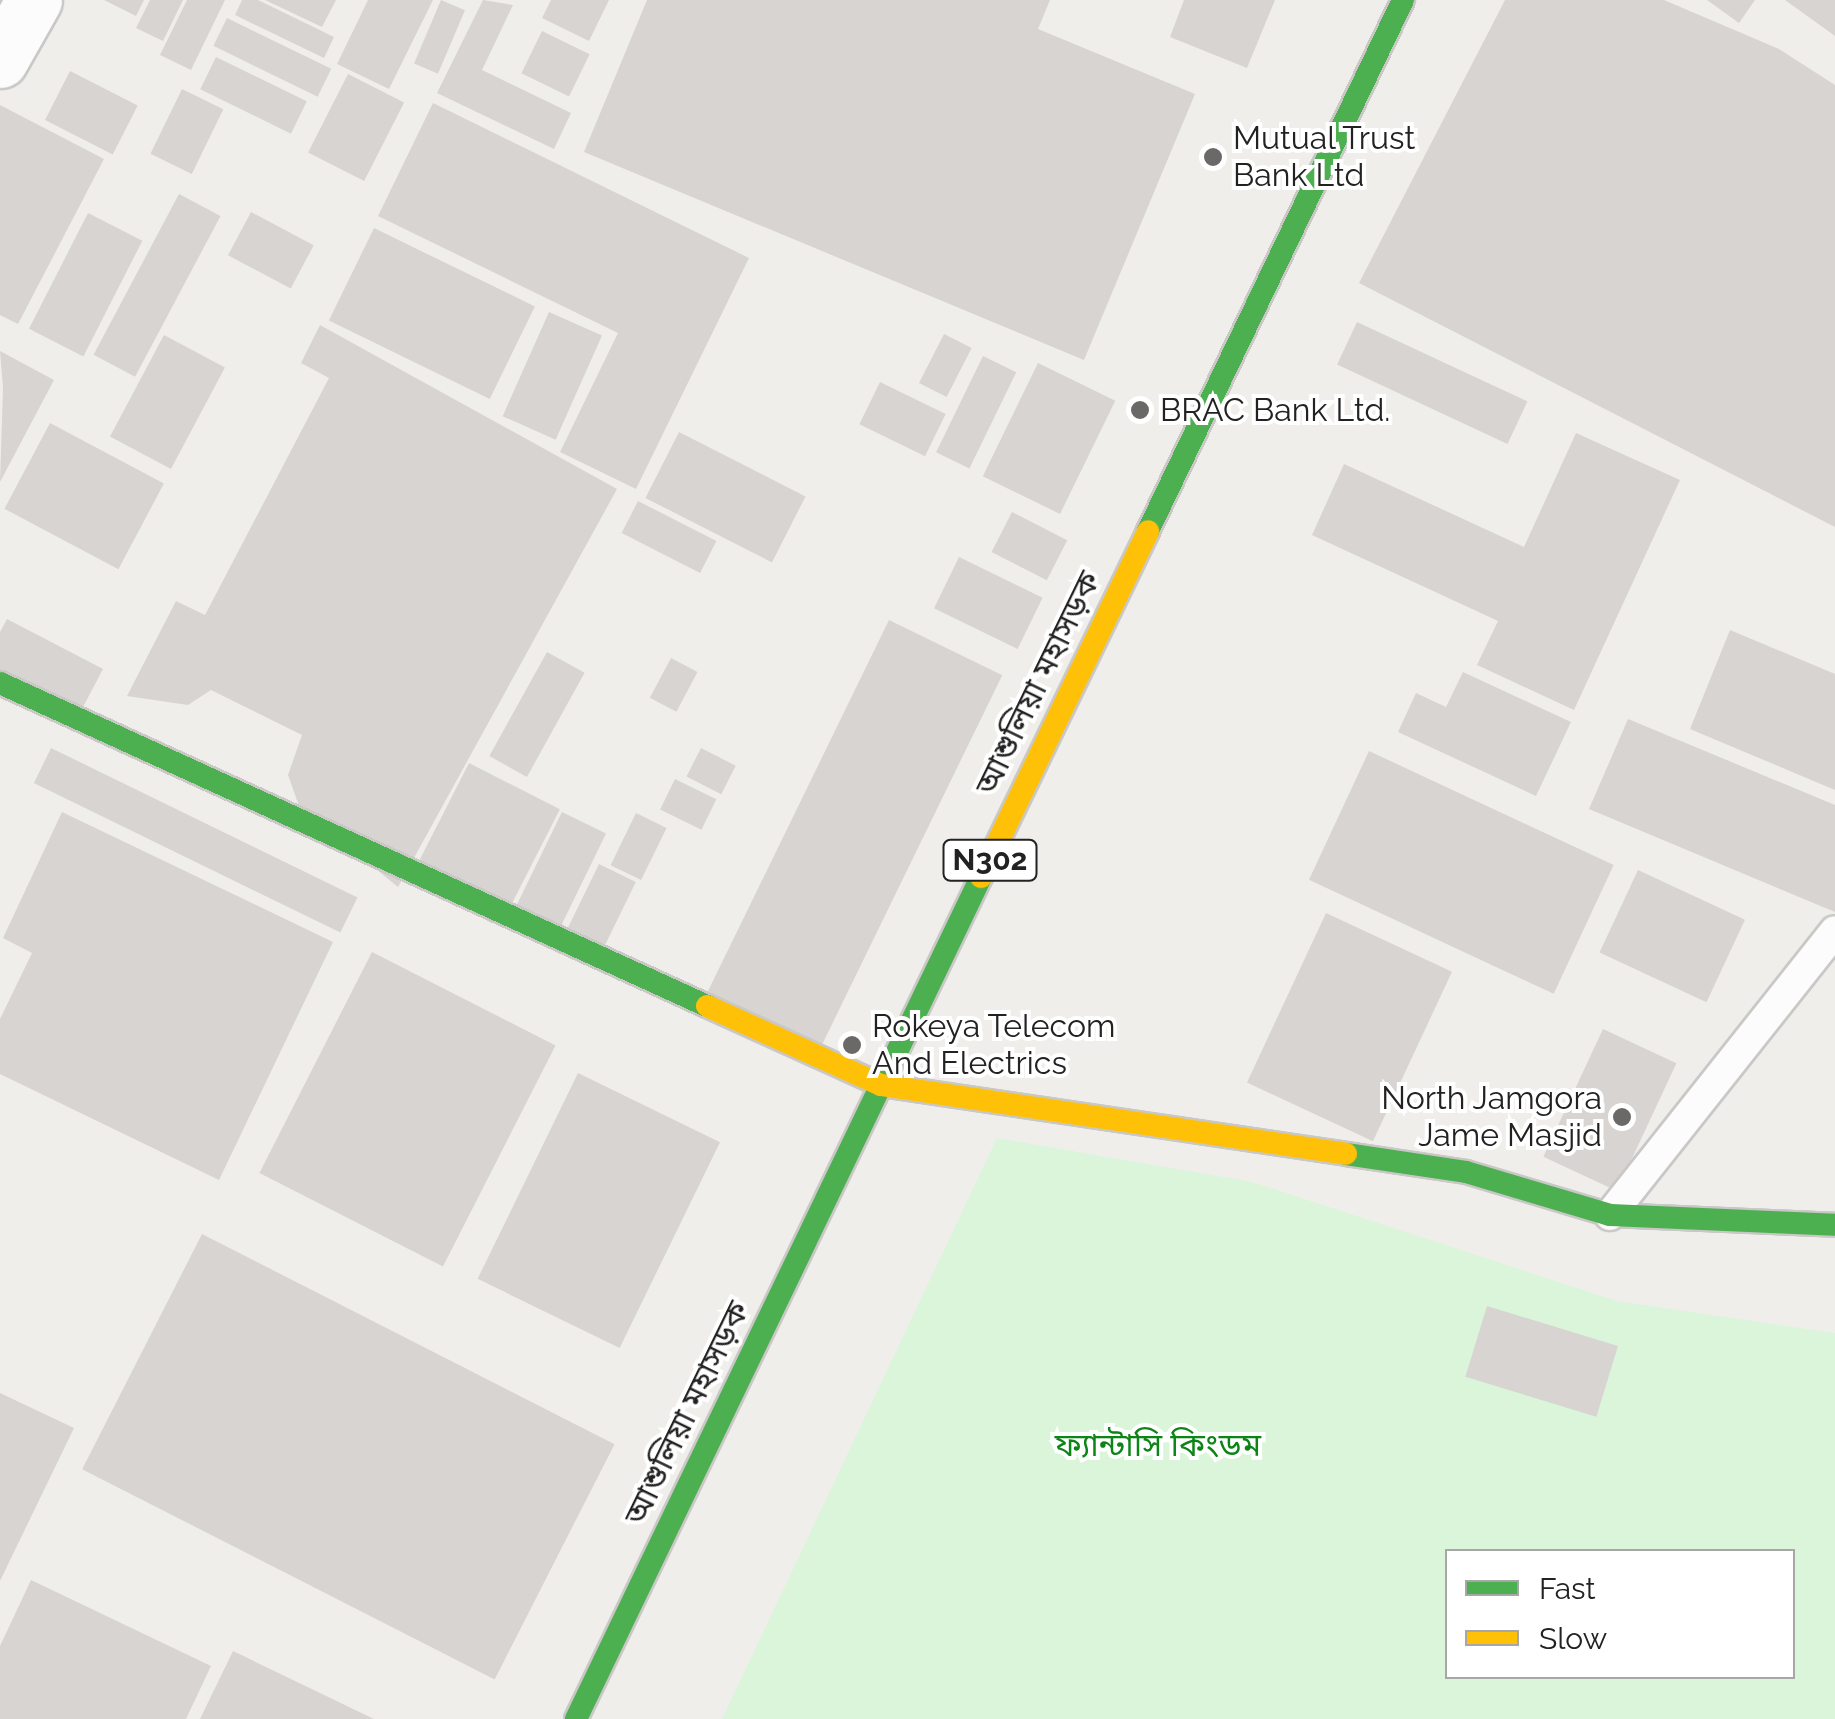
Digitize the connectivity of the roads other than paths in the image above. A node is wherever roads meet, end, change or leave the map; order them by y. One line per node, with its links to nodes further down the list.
1 (34, 0): 3 (street)
2 (1403, 0): 6 (main road, আশুলিয়া মহাসড়ক / N302)
3 (0, 60)
4 (0, 683): 6 (main road)
5 (1835, 931): 7 (lane)
6 (881, 1086): 7 (main road); 9 (main road, আশুলিয়া মহাসড়ক / N302)
7 (1610, 1214): 8 (main road)
8 (1835, 1225)
9 (576, 1719)

